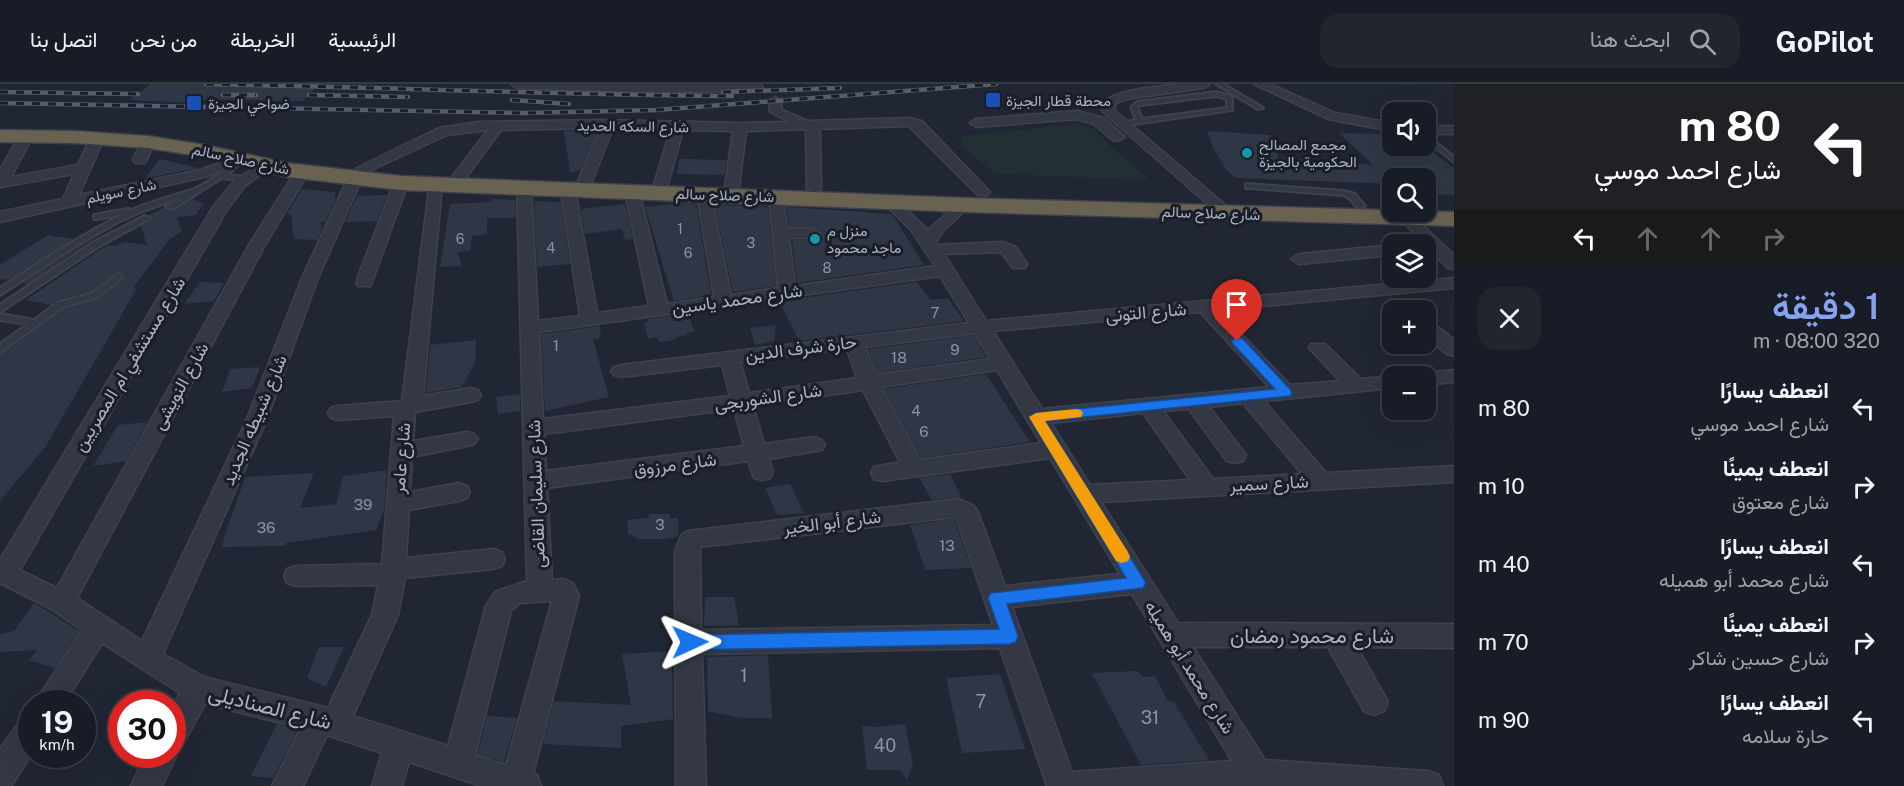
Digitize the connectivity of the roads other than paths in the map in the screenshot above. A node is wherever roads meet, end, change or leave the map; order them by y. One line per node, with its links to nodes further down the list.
1 (517, 84): 6 (street)
2 (1204, 84): 12 (street)
3 (1219, 84): 8 (lane)
4 (1260, 84): 13 (street)
5 (756, 85): 6 (street)
6 (642, 86)
7 (776, 101): 16 (street)
8 (1260, 108)
9 (1140, 121): 9 (lane); 12 (lane)
10 (976, 123): 46 (street)
11 (608, 124): 14 (street, شارع السكه الحديد); 15 (street, شارع السكه الحديد); 36 (street)
12 (1120, 124): 46 (street)
13 (1382, 125)
14 (497, 126): 29 (street, شارع السكه الحديد); 31 (street)
15 (678, 126): 17 (street, شارع السكه الحديد); 34 (street)
16 (809, 126): 17 (street, شارع السكه الحديد); 40 (street); 43 (street, شارع السكه الحديد)
17 (740, 127): 37 (street)
18 (0, 128): 26 (highway, شارع صلاح سالم)
19 (1436, 130): 20 (street)
20 (1454, 130)
21 (0, 136): 22 (highway, شارع صلاح سالم)
22 (26, 136): 23 (highway, شارع صلاح سالم); 32 (street)
23 (97, 138): 26 (highway, شارع صلاح سالم); 28 (street)
24 (1436, 145): 25 (lane)
25 (1454, 160)
26 (246, 161): 27 (highway, شارع صلاح سالم); 27 (highway, شارع صلاح سالم); 30 (lane); 30 (lane); 48 (street, شارع سويلم); 129 (street, شارع مستشفي ام المصريين)
27 (305, 163): 29 (highway, شارع صلاح سالم); 135 (street, شارع النويشى)
28 (83, 168): 32 (street); 48 (street)
29 (358, 173): 31 (highway, شارع صلاح سالم); 33 (highway, شارع صلاح سالم); 142 (street, شارع شبيطه الجديد)
30 (220, 176): 41 (lane)
31 (459, 177): 36 (highway, شارع صلاح سالم)
32 (0, 183)
33 (401, 183): 35 (highway, شارع صلاح سالم); 73 (street)
34 (661, 184): 36 (highway, شارع صلاح سالم); 37 (highway, شارع صلاح سالم)
35 (435, 185): 39 (highway, شارع صلاح سالم); 108 (street, شارع عامر)
36 (577, 185): 39 (highway, شارع صلاح سالم); 42 (highway, شارع صلاح سالم); 86 (street)
37 (732, 186): 40 (highway, شارع صلاح سالم)
38 (1249, 186): 50 (lane)
39 (524, 188): 89 (street, شارع سليمان القاضى)
40 (814, 189): 43 (highway, شارع صلاح سالم)
41 (192, 191): 51 (lane); 57 (lane)
42 (632, 192): 44 (highway, شارع صلاح سالم); 84 (street)
43 (983, 192): 46 (highway, شارع صلاح سالم)
44 (704, 195): 45 (highway, شارع صلاح سالم); 79 (street)
45 (776, 196): 47 (highway, شارع صلاح سالم); 64 (street)
46 (1199, 197): 50 (highway, شارع صلاح سالم); 52 (highway); 58 (street)
47 (889, 201): 49 (highway, شارع صلاح سالم); 68 (street, شارع محمد أبو هميله)
48 (69, 202): 60 (street, شارع سويلم)
49 (964, 205): 52 (highway, شارع صلاح سالم); 68 (street)
50 (1361, 206): 53 (highway, شارع صلاح سالم)
51 (170, 207)
52 (1067, 208): 58 (highway, شارع صلاح سالم)
53 (1382, 208)
54 (1454, 208): 55 (highway, شارع صلاح سالم)
55 (1436, 209)
56 (1382, 211): 58 (highway, شارع صلاح سالم)
57 (134, 213): 61 (lane); 76 (lane)
58 (1226, 213)
59 (1436, 216): 63 (highway, شارع صلاح سالم)
60 (0, 217)
61 (98, 217)
62 (147, 218): 77 (lane)
63 (1454, 219)
64 (779, 233): 65 (street); 75 (street)
65 (812, 233)
66 (1436, 250): 71 (street)
67 (1382, 251): 69 (street)
68 (935, 254): 70 (street, شارع محمد ياسين); 75 (street, شارع محمد ياسين); 88 (street, شارع محمد أبو هميله)
69 (1299, 259)
70 (1019, 264)
71 (1454, 264)
72 (118, 277): 81 (lane)
73 (364, 282)
74 (1454, 283): 82 (street, شارع التونى)
75 (787, 292): 79 (street, شارع محمد ياسين)
76 (0, 293): 77 (lane)
77 (19, 296): 78 (lane); 83 (lane)
78 (29, 298)
79 (723, 300): 84 (street, شارع محمد ياسين)
80 (55, 302): 81 (lane)
81 (65, 303): 87 (lane)
82 (1205, 306): 88 (street, شارع التونى); 103 (street)
83 (0, 309)
84 (659, 309): 86 (street, شارع محمد ياسين)
85 (0, 317): 87 (lane)
86 (589, 319): 89 (street, شارع محمد ياسين)
87 (35, 323): 93 (lane)
88 (981, 327): 91 (street, حارة شرف الدين); 96 (street, شارع محمد أبو هميله)
89 (530, 328): 112 (street, شارع سليمان القاضى)
90 (1436, 335): 94 (street)
91 (853, 341): 95 (street, حارة شرف الدين); 100 (street)
92 (1343, 345): 102 (street)
93 (0, 349)
94 (1454, 350)
95 (729, 357): 97 (street, حارة شرف الدين); 107 (street)
96 (1003, 363): 100 (street, شارع الشوربجى); 111 (street, شارع محمد أبو هميله)
97 (621, 371)
98 (1454, 376): 99 (street)
99 (1436, 378)
100 (869, 383): 107 (street, شارع الشوربجى); 119 (street)
101 (1382, 383): 102 (street)
102 (1357, 386): 103 (street)
103 (1286, 393): 105 (street)
104 (471, 395): 108 (street)
105 (1248, 396): 106 (street); 122 (street)
106 (1193, 400): 109 (street); 117 (street)
107 (742, 401): 112 (street, شارع الشوربجى); 118 (street)
108 (408, 406): 110 (street); 116 (street, شارع عامر)
109 (1148, 406): 111 (street); 124 (street)
110 (338, 413)
111 (1036, 417): 115 (street, شارع محمد أبو هميله)
112 (534, 428): 123 (street, شارع سليمان القاضى)
113 (467, 439): 116 (street)
114 (814, 445): 118 (street, شارع مرزوق)
115 (1057, 449): 119 (street); 126 (street, شارع محمد أبو هميله)
116 (402, 451): 127 (street, شارع عامر)
117 (1235, 455)
118 (759, 463): 123 (street, شارع مرزوق)
119 (914, 469): 120 (street)
120 (882, 473)
121 (1454, 474): 122 (street, شارع سمير)
122 (1320, 480): 124 (street, شارع سمير)
123 (536, 481): 133 (street, شارع سليمان القاضى)
124 (1207, 487): 126 (street, شارع سمير)
125 (459, 492): 127 (street)
126 (1085, 494): 132 (street, شارع محمد أبو هميله)
127 (397, 503): 130 (street, شارع عامر)
128 (493, 559): 130 (street)
129 (2, 572): 135 (street, شارع الصناديلى)
130 (393, 572): 131 (street); 147 (street, شارع عامر)
131 (296, 576)
132 (1138, 583): 134 (street); 137 (street, شارع محمد أبو هميله)
133 (540, 591): 150 (street, شارع سليمان القاضى); 154 (street)
134 (996, 598): 138 (street); 141 (street, شارع أبو الخير)
135 (62, 602): 136 (street, شارع الصناديلى)
136 (99, 626): 142 (street, شارع الصناديلى); 144 (street)
137 (1170, 635): 139 (street, شارع محمود رمضان); 153 (street, شارع محمد أبو هميله)
138 (1010, 636): 141 (street); 159 (street)
139 (1335, 636): 140 (street, شارع محمود رمضان); 145 (street)
140 (1454, 636)
141 (690, 642): 158 (street)
142 (147, 659): 143 (street, شارع الصناديلى)
143 (198, 689): 146 (street); 147 (street, شارع الصناديلى)
144 (57, 690)
145 (1374, 702)
146 (186, 711)
147 (327, 721): 148 (street, شارع الصناديلى); 156 (street, شارع عامر)
148 (400, 744): 150 (street, شارع الصناديلى); 157 (street)
149 (18, 749): 152 (street)
150 (458, 763): 154 (street, شارع الصناديلى)
151 (155, 768): 155 (street)
152 (0, 775)
153 (1260, 780): 161 (street); 162 (street)
154 (513, 783)
155 (146, 786)
156 (287, 786)
157 (387, 786)
158 (691, 786)
159 (1062, 786)
160 (1076, 786): 161 (street)
161 (1090, 786)
162 (1428, 786)

